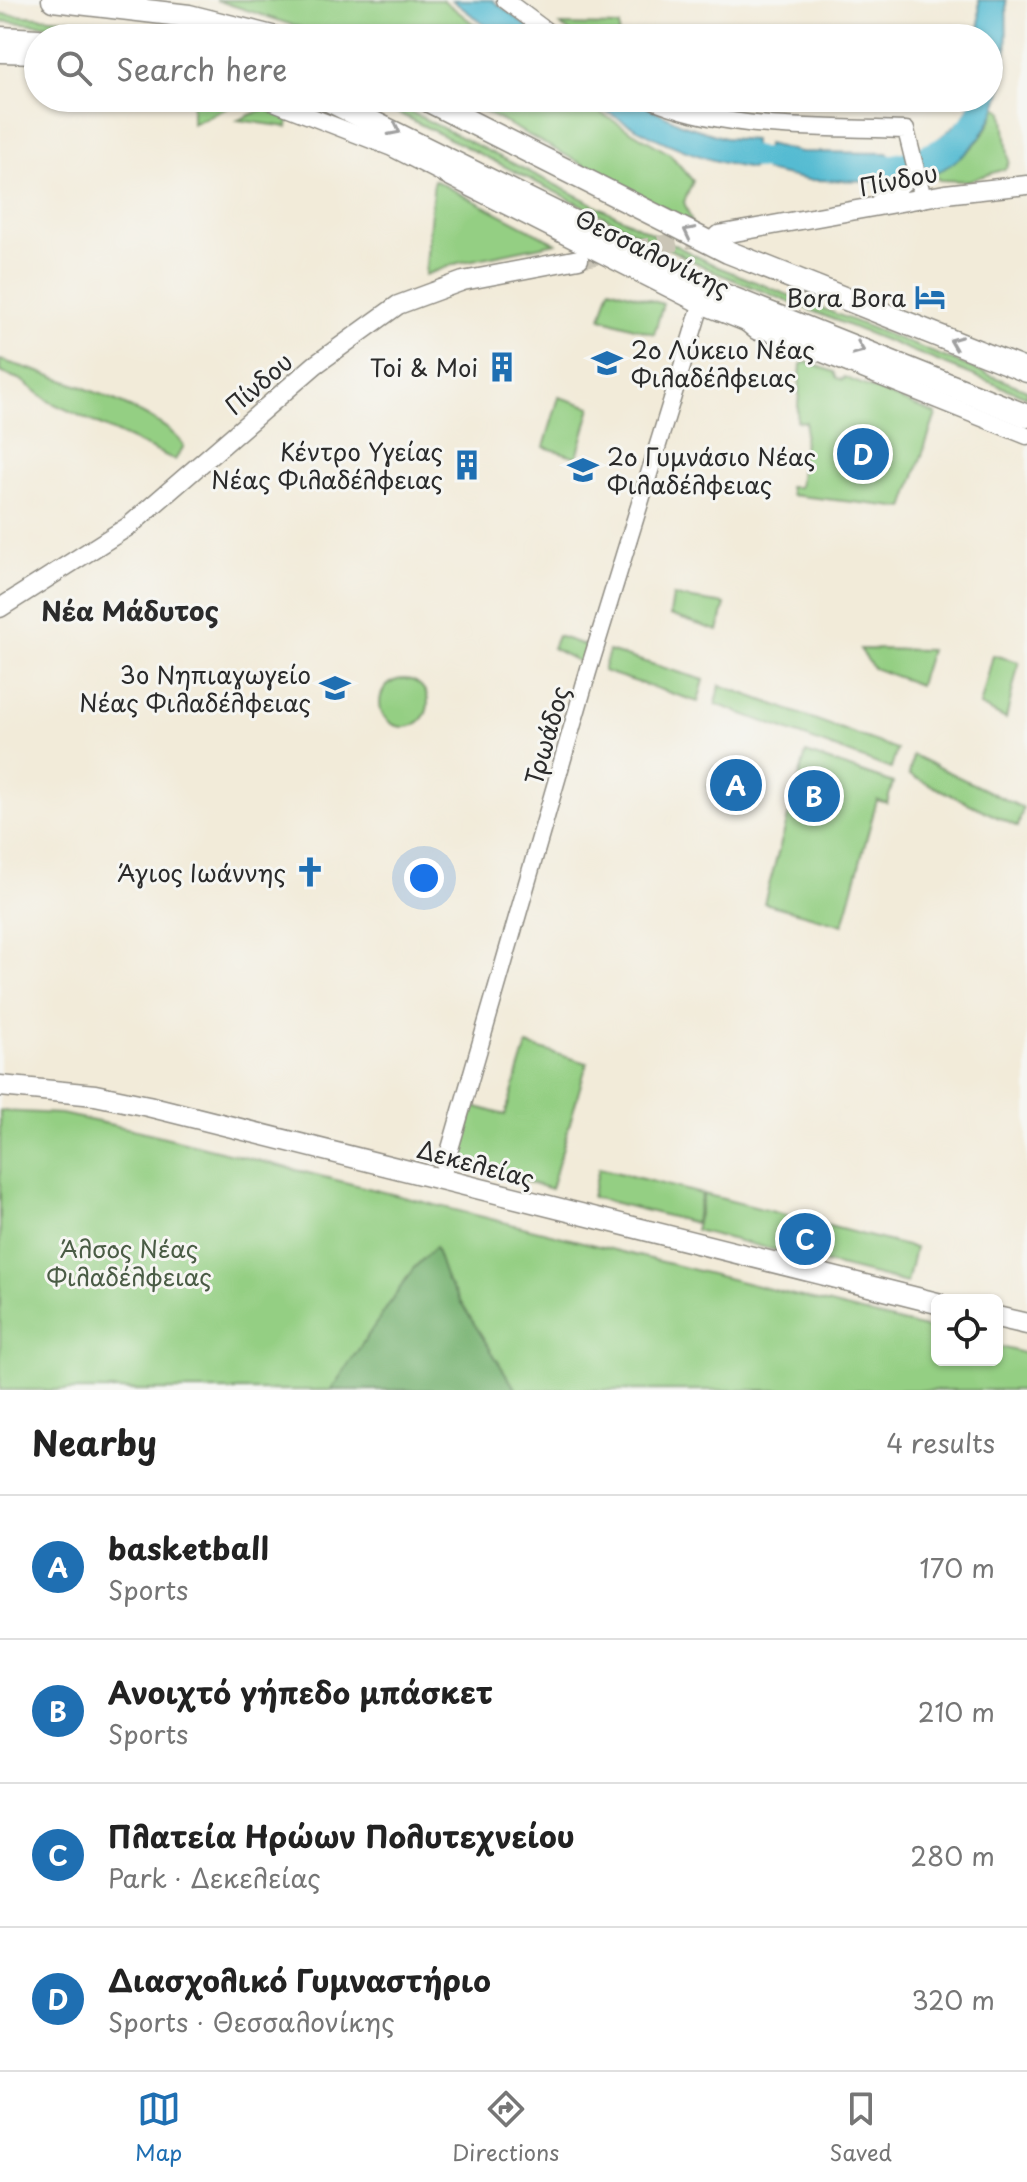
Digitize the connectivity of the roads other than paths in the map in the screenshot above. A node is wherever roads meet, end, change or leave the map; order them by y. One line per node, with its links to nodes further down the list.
1 (53, 0): 3 (highway)
2 (505, 0): 4 (street)
3 (221, 24)
4 (537, 24)
5 (0, 38): 6 (highway)
6 (24, 39)
7 (0, 54): 8 (street)
8 (24, 55)
9 (299, 112): 22 (street, Θεσσαλονίκης)
10 (351, 112): 22 (highway, one-way to 22)
11 (451, 112): 24 (highway, one-way to 11)
12 (687, 112): 13 (street)
13 (911, 159): 17 (main road); 18 (street); 19 (main road)
14 (1027, 177): 16 (main road)
15 (1027, 185): 16 (main road)
16 (993, 187): 17 (main road, Πίνδου)
17 (945, 194): 18 (main road, Πίνδου)
18 (918, 200): 19 (main road, Πίνδου)
19 (868, 209): 20 (main road, Πίνδου)
20 (718, 235)
21 (579, 259): 27 (main road, Πίνδου)
22 (705, 297): 23 (highway); 25 (highway, one-way to 25); 29 (street, Τρωάδος)
23 (758, 329): 26 (street)
24 (1027, 371)
25 (1027, 416)
26 (1027, 436)
27 (0, 608)
28 (0, 1086): 29 (main road, Δεκελείας)
29 (441, 1180): 30 (main road, Δεκελείας)
30 (931, 1302)
31 (1003, 1318): 32 (main road)
32 (1027, 1324)

